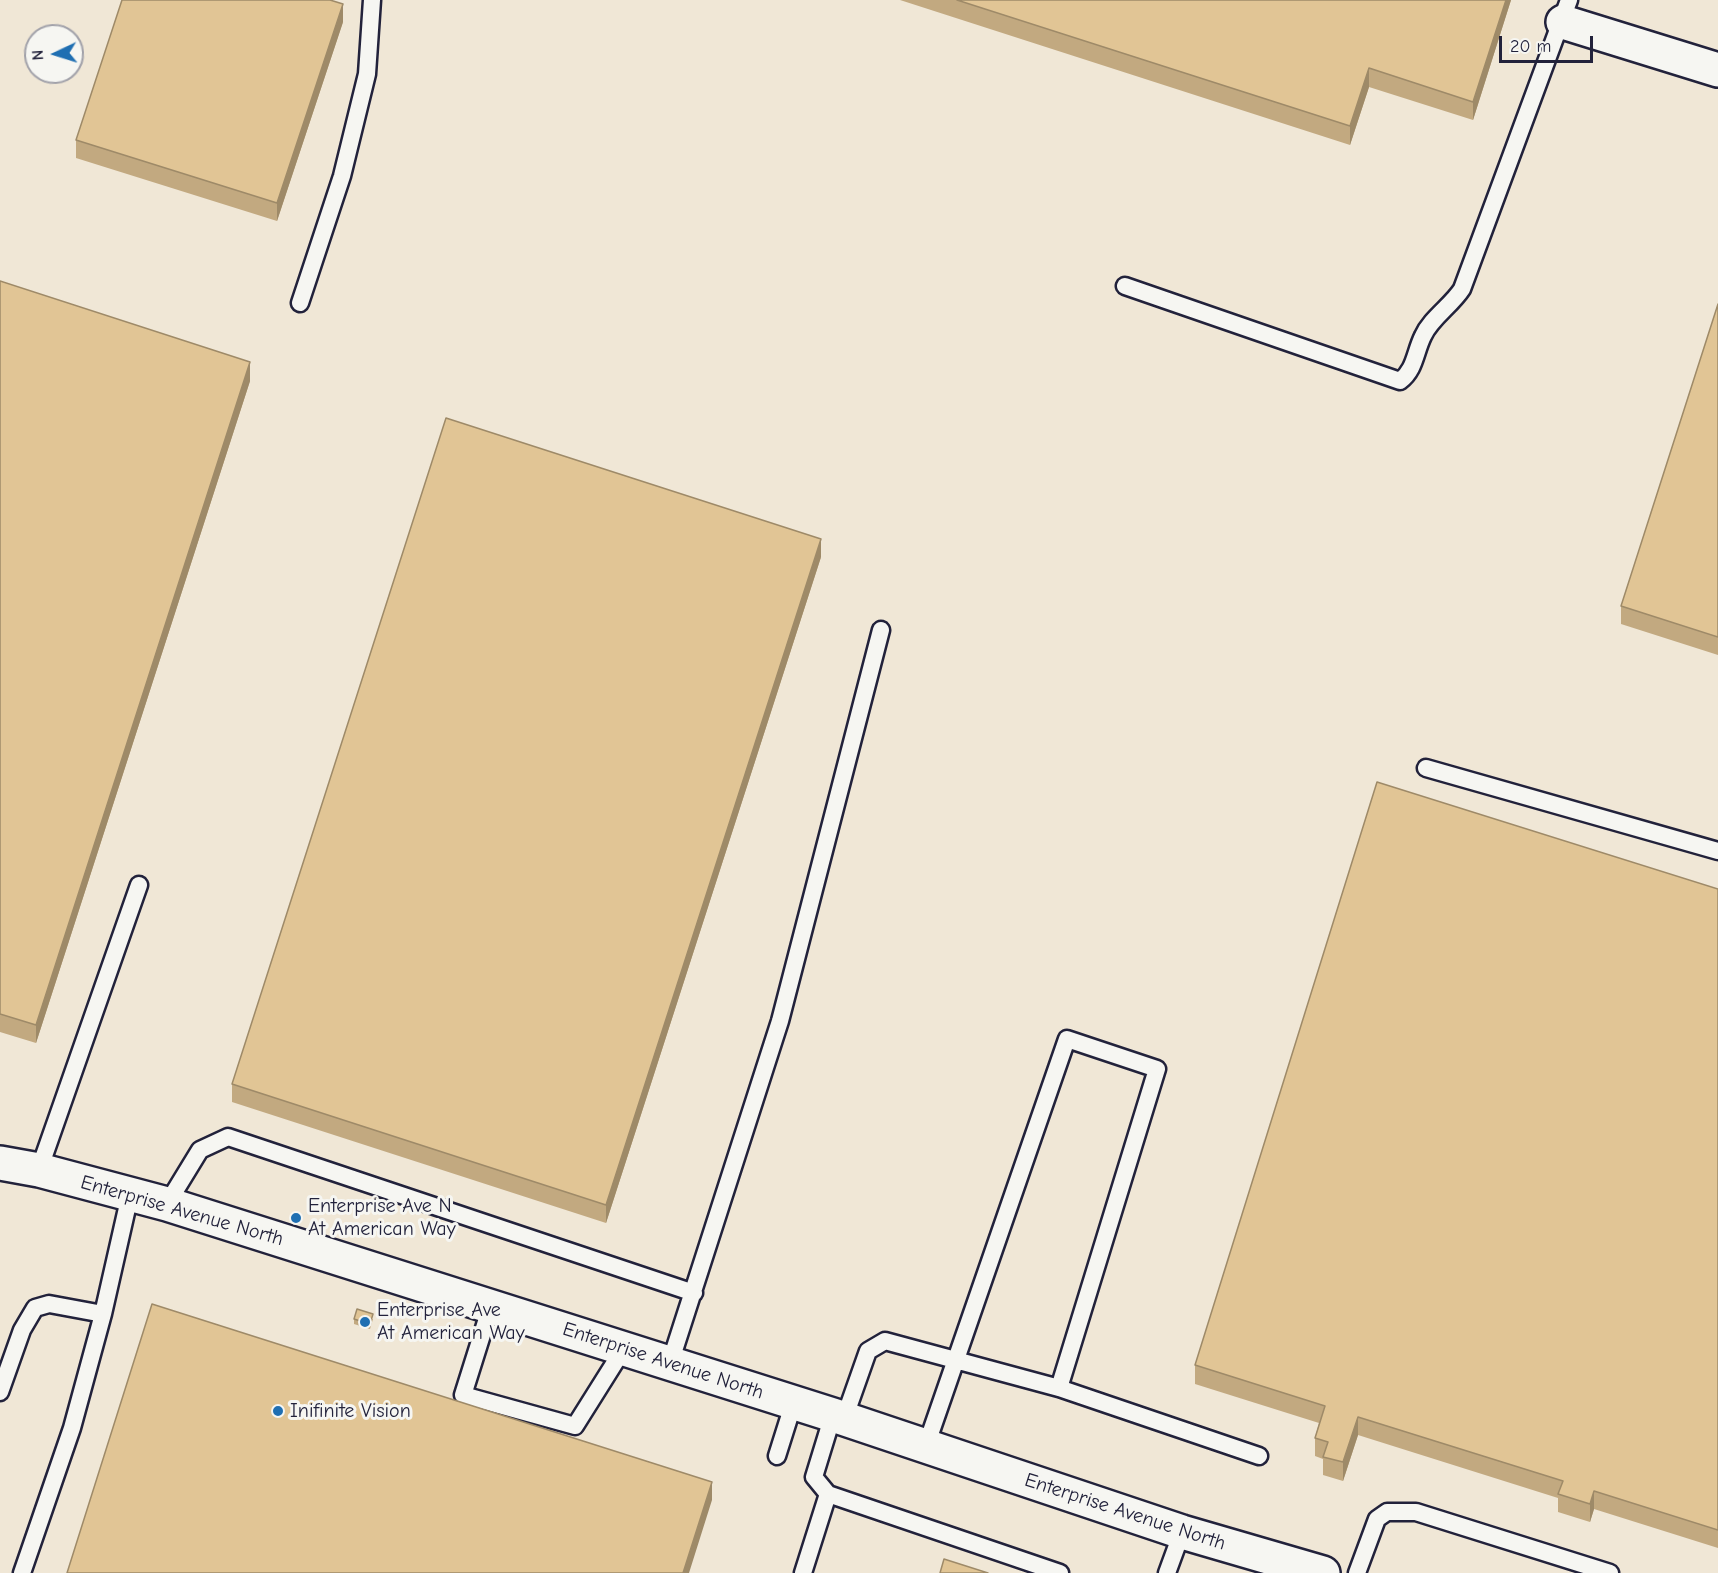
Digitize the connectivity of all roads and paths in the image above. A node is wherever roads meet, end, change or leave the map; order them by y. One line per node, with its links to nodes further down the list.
1 (372, 0): 5 (lane)
2 (1566, 11): 3 (street); 4 (lane)
3 (1718, 70)
4 (1125, 286)
5 (300, 303)
6 (881, 630): 14 (lane)
7 (1426, 768): 8 (lane)
8 (1718, 851)
9 (139, 885): 11 (lane)
10 (0, 1163): 11 (street, Enterprise Avenue North)
11 (39, 1170): 12 (street, Enterprise Avenue North)
12 (130, 1196): 13 (street, Enterprise Avenue North); 16 (lane)
13 (167, 1204): 14 (lane); 15 (street, Enterprise Avenue North)
14 (694, 1293): 19 (lane)
15 (491, 1306): 17 (street, Enterprise Avenue North); 17 (lane)
16 (104, 1314): 21 (lane); 29 (lane)
17 (624, 1348): 19 (street, Enterprise Avenue North)
18 (957, 1360): 20 (lane); 20 (lane); 23 (lane); 24 (lane)
19 (670, 1363): 22 (street, Enterprise Avenue North)
20 (1059, 1388): 26 (lane)
21 (0, 1392)
22 (794, 1402): 23 (street, Enterprise Avenue North); 25 (lane)
23 (839, 1417): 24 (street, Enterprise Avenue North); 27 (lane)
24 (926, 1446): 28 (street, Enterprise Avenue North)
25 (777, 1456)
26 (1259, 1456)
27 (828, 1494): 30 (lane); 31 (lane)
28 (1182, 1532): 32 (lane); 33 (street, Enterprise Avenue North)
29 (22, 1573)
30 (804, 1573)
31 (1060, 1573)
32 (1167, 1573)
33 (1323, 1573)
34 (1357, 1573): 35 (lane)
35 (1610, 1573)

